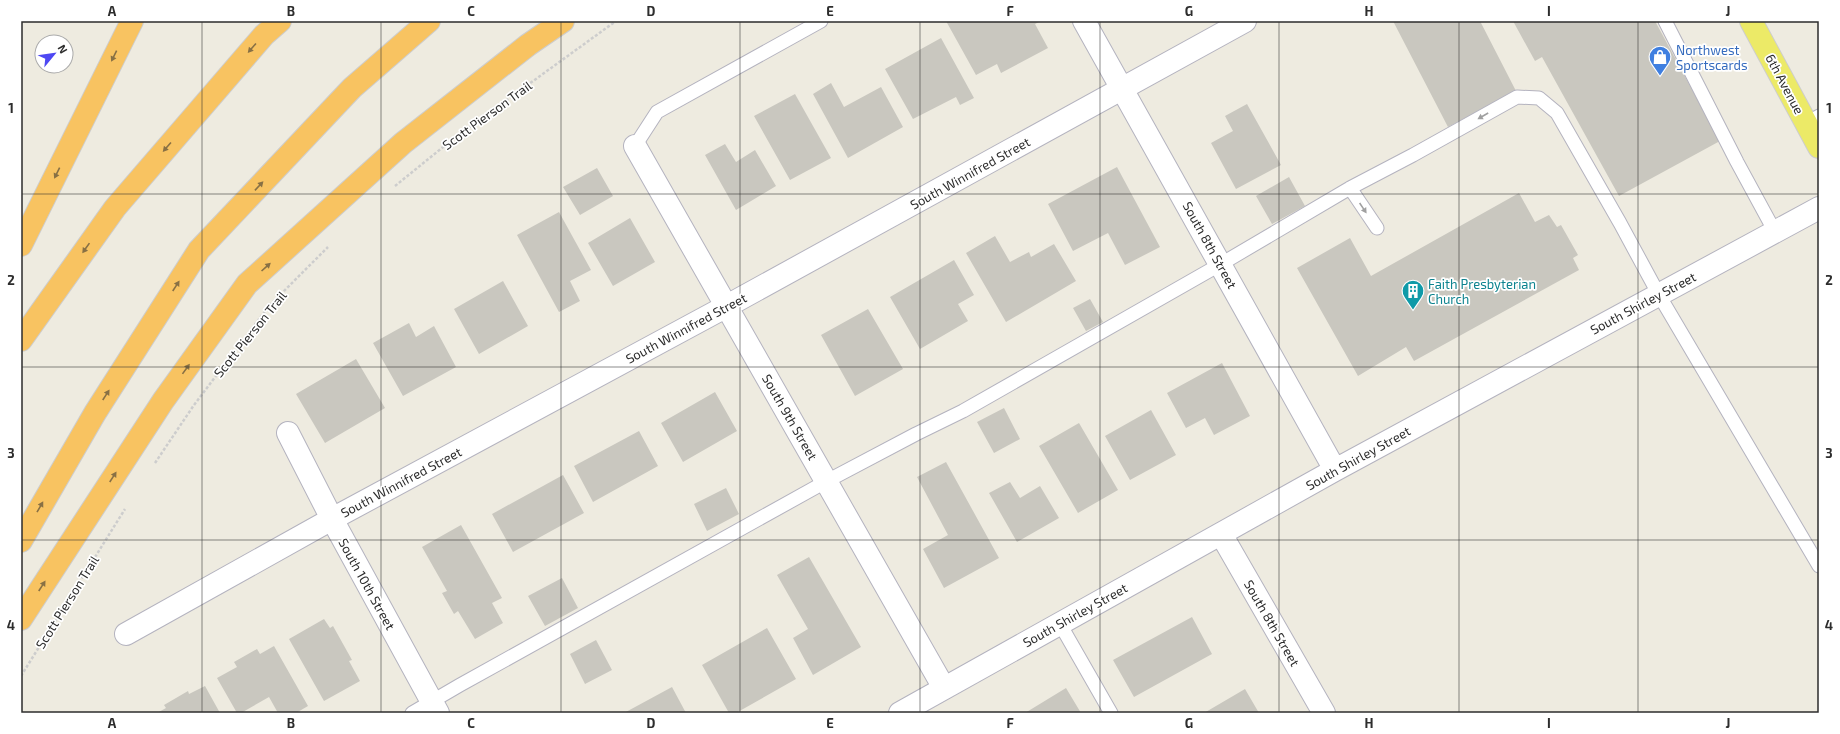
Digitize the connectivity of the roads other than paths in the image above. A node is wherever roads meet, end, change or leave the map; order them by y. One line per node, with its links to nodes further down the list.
1 (132, 21): 18 (highway, one-way to 18)
2 (280, 21): 22 (highway, one-way to 22)
3 (429, 21): 28 (highway, one-way to 3)
4 (563, 21): 30 (highway, one-way to 4)
5 (821, 21): 12 (lane)
6 (1084, 21): 10 (street, South 8th Street)
7 (1245, 21): 10 (street, South Winnifred Street)
8 (1665, 21): 17 (lane)
9 (1751, 21): 11 (main road, 6th Avenue)
10 (1122, 89): 19 (street, South 8th Street); 21 (street, South Winnifred Street)
11 (1813, 120): 13 (main road, 6th Avenue)
12 (635, 146): 21 (street, South 9th Street)
13 (1819, 147)
14 (1350, 188): 16 (lane, one-way to 16); 19 (lane); 20 (lane, one-way to 14)
15 (1819, 208): 17 (street, South Shirley Street)
16 (1377, 228)
17 (1775, 232): 20 (street, South Shirley Street)
18 (21, 245)
19 (1220, 264): 24 (street, South 8th Street); 25 (lane)
20 (1659, 295): 24 (street, South Shirley Street); 29 (lane)
21 (727, 306): 25 (street, South 9th Street); 26 (street, South Winnifred Street)
22 (21, 340)
23 (288, 433): 26 (street, South 10th Street)
24 (1335, 470): 27 (street, South Shirley Street)
25 (827, 481): 33 (street, South 9th Street); 34 (lane)
26 (332, 519): 32 (street, South Winnifred Street); 34 (street, South 10th Street)
27 (1221, 534): 31 (street, South Shirley Street); 38 (street, South 8th Street)
28 (21, 541)
29 (1819, 566)
30 (21, 619)
31 (1060, 624): 33 (street, South Shirley Street); 37 (lane)
32 (126, 634)
33 (944, 688): 36 (street, South Shirley Street)
34 (435, 708): 35 (lane)
35 (412, 713)
36 (900, 713)
37 (1111, 713)
38 (1324, 713)

